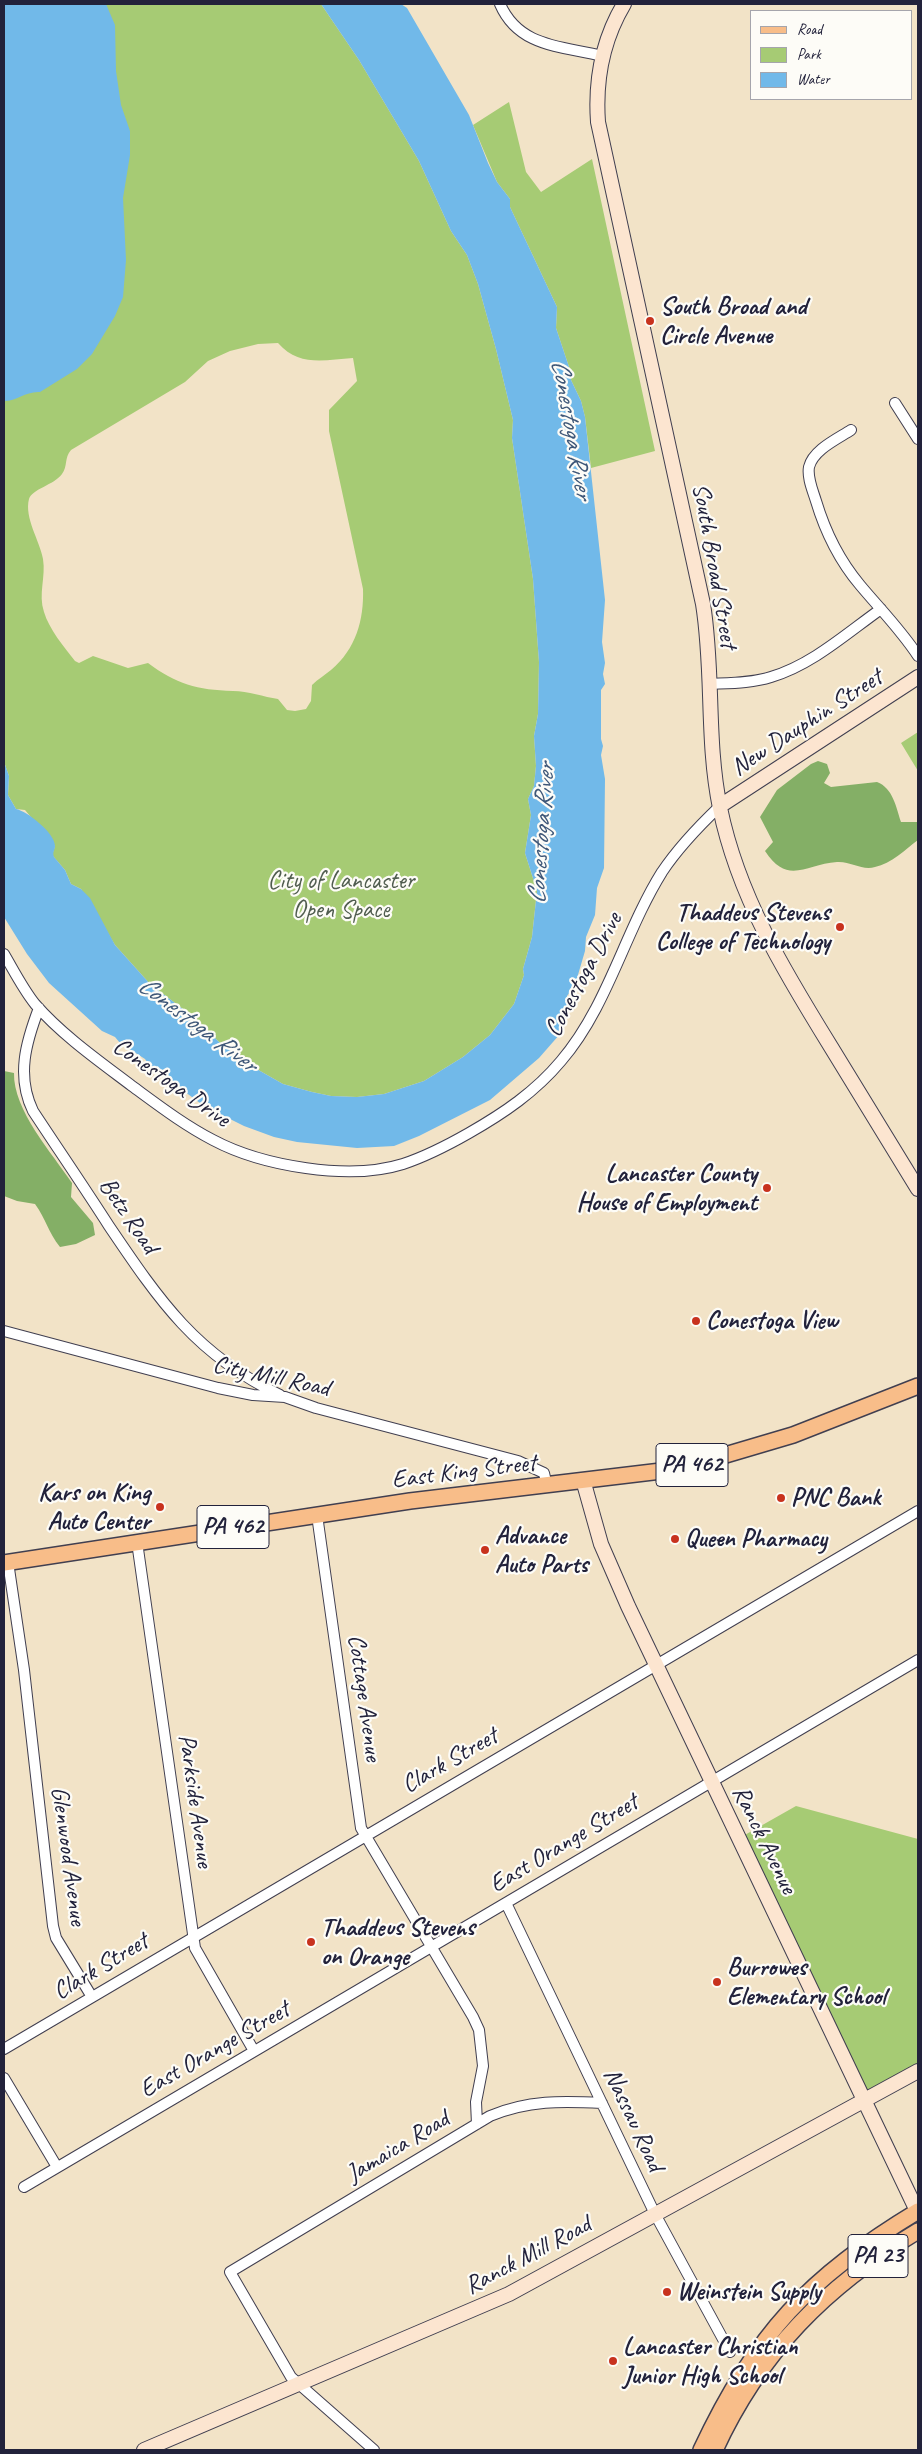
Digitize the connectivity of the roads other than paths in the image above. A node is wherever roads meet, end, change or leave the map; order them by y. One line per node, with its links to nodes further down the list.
1 (500, 4): 3 (street)
2 (624, 4): 3 (street, South Broad Street)
3 (602, 56): 10 (street, South Broad Street)
4 (895, 403): 6 (street)
5 (850, 430): 7 (street)
6 (918, 439)
7 (882, 608): 8 (street); 10 (street)
8 (918, 656)
9 (918, 677): 11 (street, New Dauphin Street)
10 (710, 684): 11 (street, South Broad Street)
11 (720, 806): 13 (street, Conestoga Drive); 14 (street, South Broad Street)
12 (4, 954): 13 (street, Conestoga Drive)
13 (39, 1008): 17 (street, Betz Road)
14 (918, 1189)
15 (4, 1331): 17 (street, City Mill Road)
16 (918, 1386): 18 (main road, East King Street / PA 462)
17 (285, 1397): 19 (street, City Mill Road)
18 (583, 1480): 19 (main road, East King Street / PA 462); 25 (street, Ranck Avenue)
19 (547, 1486): 21 (main road, East King Street / PA 462)
20 (918, 1510): 25 (street, Clark Street)
21 (317, 1515): 22 (main road, East King Street / PA 462); 27 (street, Cottage Avenue)
22 (137, 1542): 23 (main road, East King Street / PA 462); 29 (street, Parkside Avenue)
23 (6, 1562): 31 (street, Glenwood Avenue)
24 (918, 1660): 26 (street, East Orange Street)
25 (656, 1665): 26 (street, Ranck Avenue); 27 (street, Clark Street)
26 (712, 1782): 28 (street, East Orange Street); 36 (street, Ranck Avenue)
27 (366, 1836): 29 (street, Clark Street); 30 (street, Cottage Avenue)
28 (506, 1903): 30 (street, East Orange Street); 37 (street, Nassau Road)
29 (193, 1937): 31 (street, Clark Street); 33 (street, Parkside Avenue)
30 (432, 1947): 33 (street, East Orange Street); 38 (street, Cottage Avenue)
31 (92, 1997): 32 (street, Clark Street)
32 (4, 2049)
33 (254, 2051): 39 (street, East Orange Street)
34 (918, 2071): 36 (street, Ranck Mill Road)
35 (4, 2078): 39 (street)
36 (863, 2100): 41 (street, Ranck Avenue); 42 (street, Ranck Mill Road)
37 (602, 2103): 38 (street, Jamaica Road); 42 (street, Nassau Road)
38 (477, 2124): 45 (street, Jamaica Road)
39 (57, 2167): 40 (street, East Orange Street)
40 (24, 2186)
41 (918, 2212): 48 (main road, PA 23)
42 (655, 2214): 44 (street, Nassau Road); 45 (street, Ranck Mill Road)
43 (918, 2231): 49 (main road, PA 23)
44 (730, 2352)
45 (298, 2384): 46 (street, Ranck Mill Road); 47 (street)
46 (144, 2450)
47 (374, 2450)
48 (701, 2450)
49 (715, 2450)

